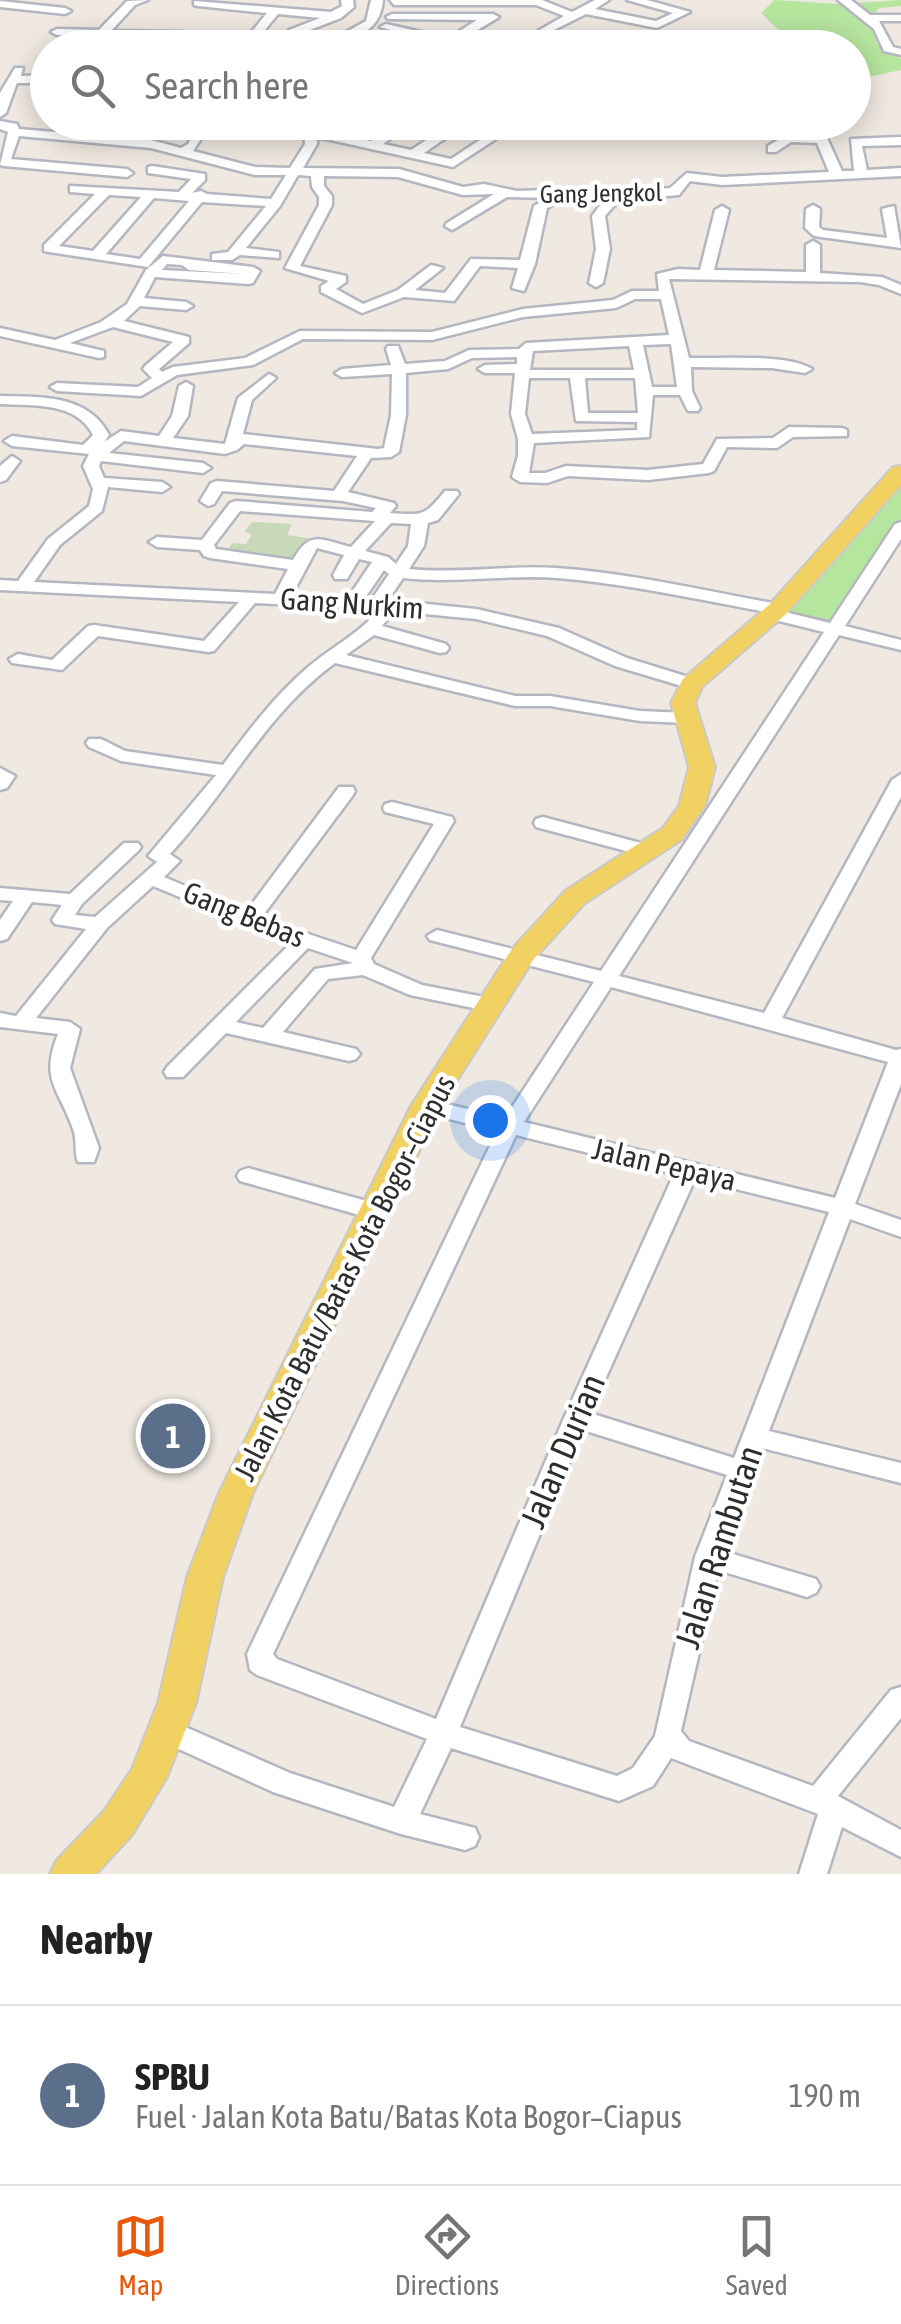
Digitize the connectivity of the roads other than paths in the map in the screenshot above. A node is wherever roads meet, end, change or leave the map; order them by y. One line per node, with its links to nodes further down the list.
1 (142, 0): 18 (street)
2 (347, 0): 14 (street)
3 (378, 0): 17 (street)
4 (603, 0): 13 (street)
5 (844, 0): 15 (street)
6 (394, 1): 10 (street); 17 (street)
7 (642, 1): 13 (street)
8 (198, 3): 11 (street)
9 (0, 4): 12 (street)
10 (494, 6): 13 (street); 17 (street); 23 (street)
11 (276, 8): 14 (street); 19 (street)
12 (65, 11)
13 (579, 13): 24 (street)
14 (336, 16): 20 (street)
15 (870, 18): 16 (street); 25 (street)
16 (901, 18)
17 (382, 25): 21 (street); 22 (street)
18 (106, 30)
19 (258, 30)
20 (306, 30)
21 (375, 30)
22 (398, 30)
23 (463, 30)
24 (549, 30)
25 (901, 52)
26 (30, 77): 27 (street)
27 (0, 113)
28 (0, 125): 29 (street)
29 (14, 132): 30 (street, Gang Jengkol); 49 (street)
30 (30, 133)
31 (105, 140): 44 (street, Gang Jengkol)
32 (196, 140): 44 (street)
33 (311, 140): 52 (street)
34 (331, 140): 52 (street)
35 (343, 140): 42 (street)
36 (382, 140): 42 (street)
37 (435, 140): 45 (street)
38 (489, 140): 45 (street)
39 (785, 140): 43 (street)
40 (823, 140): 50 (street)
41 (901, 142): 51 (street)
42 (373, 146): 45 (street)
43 (772, 149)
44 (183, 152): 52 (street, Gang Jengkol)
45 (412, 155)
46 (152, 170): 60 (street)
47 (317, 172): 52 (street, Gang Jengkol); 53 (street, Gang Jengkol); 88 (street)
48 (901, 172): 51 (street, Gang Jengkol)
49 (127, 173)
50 (836, 173): 51 (street, Gang Jengkol); 62 (street, Gang Jengkol)
51 (860, 173)
52 (294, 174): 63 (street)
53 (408, 175): 55 (street); 57 (street, Gang Jengkol)
54 (75, 188): 56 (street)
55 (393, 188)
56 (105, 192): 59 (street); 72 (street)
57 (504, 192): 58 (street, Gang Jengkol); 67 (street)
58 (566, 193): 62 (street, Gang Jengkol); 75 (street)
59 (151, 194): 60 (street); 72 (street)
60 (184, 194): 61 (street)
61 (201, 196): 63 (street); 71 (street)
62 (615, 197): 80 (street)
63 (268, 202): 70 (street); 74 (street)
64 (813, 209): 68 (street)
65 (722, 210): 78 (street)
66 (889, 210): 68 (street)
67 (452, 226)
68 (897, 244)
69 (813, 245): 79 (street)
70 (237, 251): 73 (street); 74 (street)
71 (153, 254): 72 (street); 74 (street)
72 (97, 255)
73 (274, 255)
74 (217, 257)
75 (528, 264): 82 (street); 85 (street)
76 (436, 268): 85 (street)
77 (151, 273): 77 (street); 87 (street)
78 (706, 273): 79 (street); 84 (street)
79 (813, 276): 83 (street)
80 (596, 283)
81 (437, 286): 85 (street)
82 (519, 288)
83 (901, 290)
84 (664, 295): 89 (street); 96 (street)
85 (413, 298): 88 (street)
86 (508, 300): 89 (street)
87 (136, 302): 91 (street); 93 (street)
88 (362, 309): 94 (street)
89 (518, 315): 95 (street)
90 (404, 320): 95 (street)
91 (112, 322): 93 (street); 98 (street)
92 (0, 332): 98 (street)
93 (173, 336): 110 (street)
94 (352, 338): 95 (street); 110 (street)
95 (413, 338)
96 (678, 339): 97 (street); 101 (street)
97 (635, 340): 102 (street); 108 (street)
98 (58, 344): 100 (street)
99 (393, 350): 105 (street)
100 (99, 354)
101 (683, 362): 103 (street); 114 (street)
102 (524, 365): 104 (street); 105 (street); 107 (street); 121 (street)
103 (804, 368)
104 (485, 369)
105 (398, 370): 106 (street); 125 (street)
106 (342, 373)
107 (577, 373): 108 (street); 117 (street)
108 (642, 374): 113 (street)
109 (269, 378): 122 (street)
110 (162, 379): 112 (street)
111 (186, 386): 124 (street)
112 (57, 387)
113 (644, 391): 114 (street); 117 (street)
114 (685, 391): 116 (street)
115 (0, 400): 119 (street)
116 (693, 408)
117 (646, 418): 121 (street)
118 (842, 432): 121 (street)
119 (100, 434): 120 (street); 123 (street)
120 (121, 436): 124 (street); 126 (street)
121 (526, 439)
122 (234, 440): 124 (street); 125 (street)
123 (12, 441)
124 (163, 441)
125 (367, 452): 134 (street)
126 (95, 456): 128 (street); 131 (street)
127 (12, 461): 130 (street)
128 (203, 468)
129 (901, 472): 153 (main road)
130 (0, 477)
131 (98, 482): 132 (street); 148 (street)
132 (162, 486)
133 (452, 494): 138 (street)
134 (338, 496): 135 (street); 137 (street)
135 (208, 501)
136 (326, 510): 137 (street); 139 (street); 142 (street)
137 (383, 514): 138 (street); 143 (street)
138 (416, 520): 145 (street)
139 (316, 526)
140 (901, 527): 155 (street)
141 (157, 542): 142 (street)
142 (206, 545): 144 (street)
143 (354, 553): 144 (street); 145 (street); 146 (street)
144 (300, 566): 150 (street)
145 (389, 566): 151 (street); 152 (street); 153 (street)
146 (341, 575)
147 (0, 586): 148 (street, Gang Nurkim)
148 (23, 586): 149 (street, Gang Nurkim)
149 (249, 598): 150 (street, Gang Nurkim); 159 (street)
150 (281, 599): 151 (street, Gang Nurkim)
151 (353, 602): 152 (street, Gang Nurkim)
152 (383, 604): 154 (street); 160 (street, Gang Nurkim)
153 (776, 612): 155 (street); 160 (main road)
154 (373, 629): 157 (street); 158 (street)
155 (834, 630): 156 (street); 183 (street)
156 (901, 645)
157 (440, 648)
158 (332, 657): 161 (street); 163 (street)
159 (18, 659)
160 (692, 684): 161 (main road, Jalan Kota Batu/Batas Kota Bogor–Ciapus)
161 (686, 718): 171 (main road, Jalan Kota Batu/Batas Kota Bogor–Ciapus)
162 (94, 743): 163 (street)
163 (230, 771): 172 (street, Gang Bebas)
164 (0, 774): 166 (street)
165 (901, 780): 185 (street)
166 (0, 784)
167 (346, 790): 176 (street)
168 (392, 808): 182 (street)
169 (542, 824): 171 (street)
170 (131, 847): 175 (street)
171 (645, 850): 181 (main road, Jalan Kota Batu/Batas Kota Bogor–Ciapus)
172 (151, 878): 176 (street, Gang Bebas); 177 (street)
173 (0, 894): 174 (street)
174 (25, 898): 175 (street); 178 (street)
175 (75, 900): 177 (street)
176 (249, 921): 180 (street, Gang Bebas)
177 (100, 924): 186 (street)
178 (0, 936)
179 (437, 936): 181 (street)
180 (304, 942): 182 (street, Gang Bebas); 187 (street)
181 (522, 955): 183 (street); 184 (main road, Jalan Kota Batu/Batas Kota Bogor–Ciapus)
182 (363, 963): 184 (street, Gang Bebas); 188 (street)
183 (605, 981): 185 (street); 193 (street)
184 (493, 1006): 192 (main road, Jalan Kota Batu/Batas Kota Bogor–Ciapus)
185 (770, 1021): 190 (street)
186 (11, 1022): 194 (street)
187 (221, 1025): 188 (street); 191 (street)
188 (268, 1037): 189 (street)
189 (349, 1054)
190 (900, 1058): 197 (street, Jalan Rambutan)
191 (175, 1072)
192 (426, 1106): 193 (street, Jalan Pepaya); 198 (main road, Jalan Kota Batu/Batas Kota Bogor–Ciapus)
193 (509, 1128): 195 (street, Jalan Pepaya); 208 (street)
194 (86, 1157)
195 (687, 1170): 197 (street, Jalan Pepaya); 200 (street, Jalan Durian)
196 (248, 1176): 198 (street)
197 (844, 1208): 199 (street, Jalan Pepaya); 201 (street, Jalan Rambutan)
198 (374, 1211): 207 (main road, Jalan Kota Batu/Batas Kota Bogor–Ciapus)
199 (901, 1228)
200 (576, 1418): 202 (street); 208 (street, Jalan Durian)
201 (754, 1437): 202 (street, Jalan Rambutan); 203 (street)
202 (739, 1470): 204 (street, Jalan Rambutan)
203 (901, 1473)
204 (708, 1557): 205 (street); 209 (street, Jalan Rambutan)
205 (807, 1586)
206 (901, 1698): 210 (street)
207 (167, 1731): 211 (street); 214 (main road, Jalan Kota Batu/Batas Kota Bogor–Ciapus)
208 (442, 1733): 209 (street); 211 (street, Jalan Durian)
209 (669, 1738): 210 (street)
210 (826, 1804): 213 (street); 215 (street)
211 (401, 1822): 212 (street)
212 (465, 1838)
213 (901, 1844)
214 (70, 1874)
215 (814, 1874)

